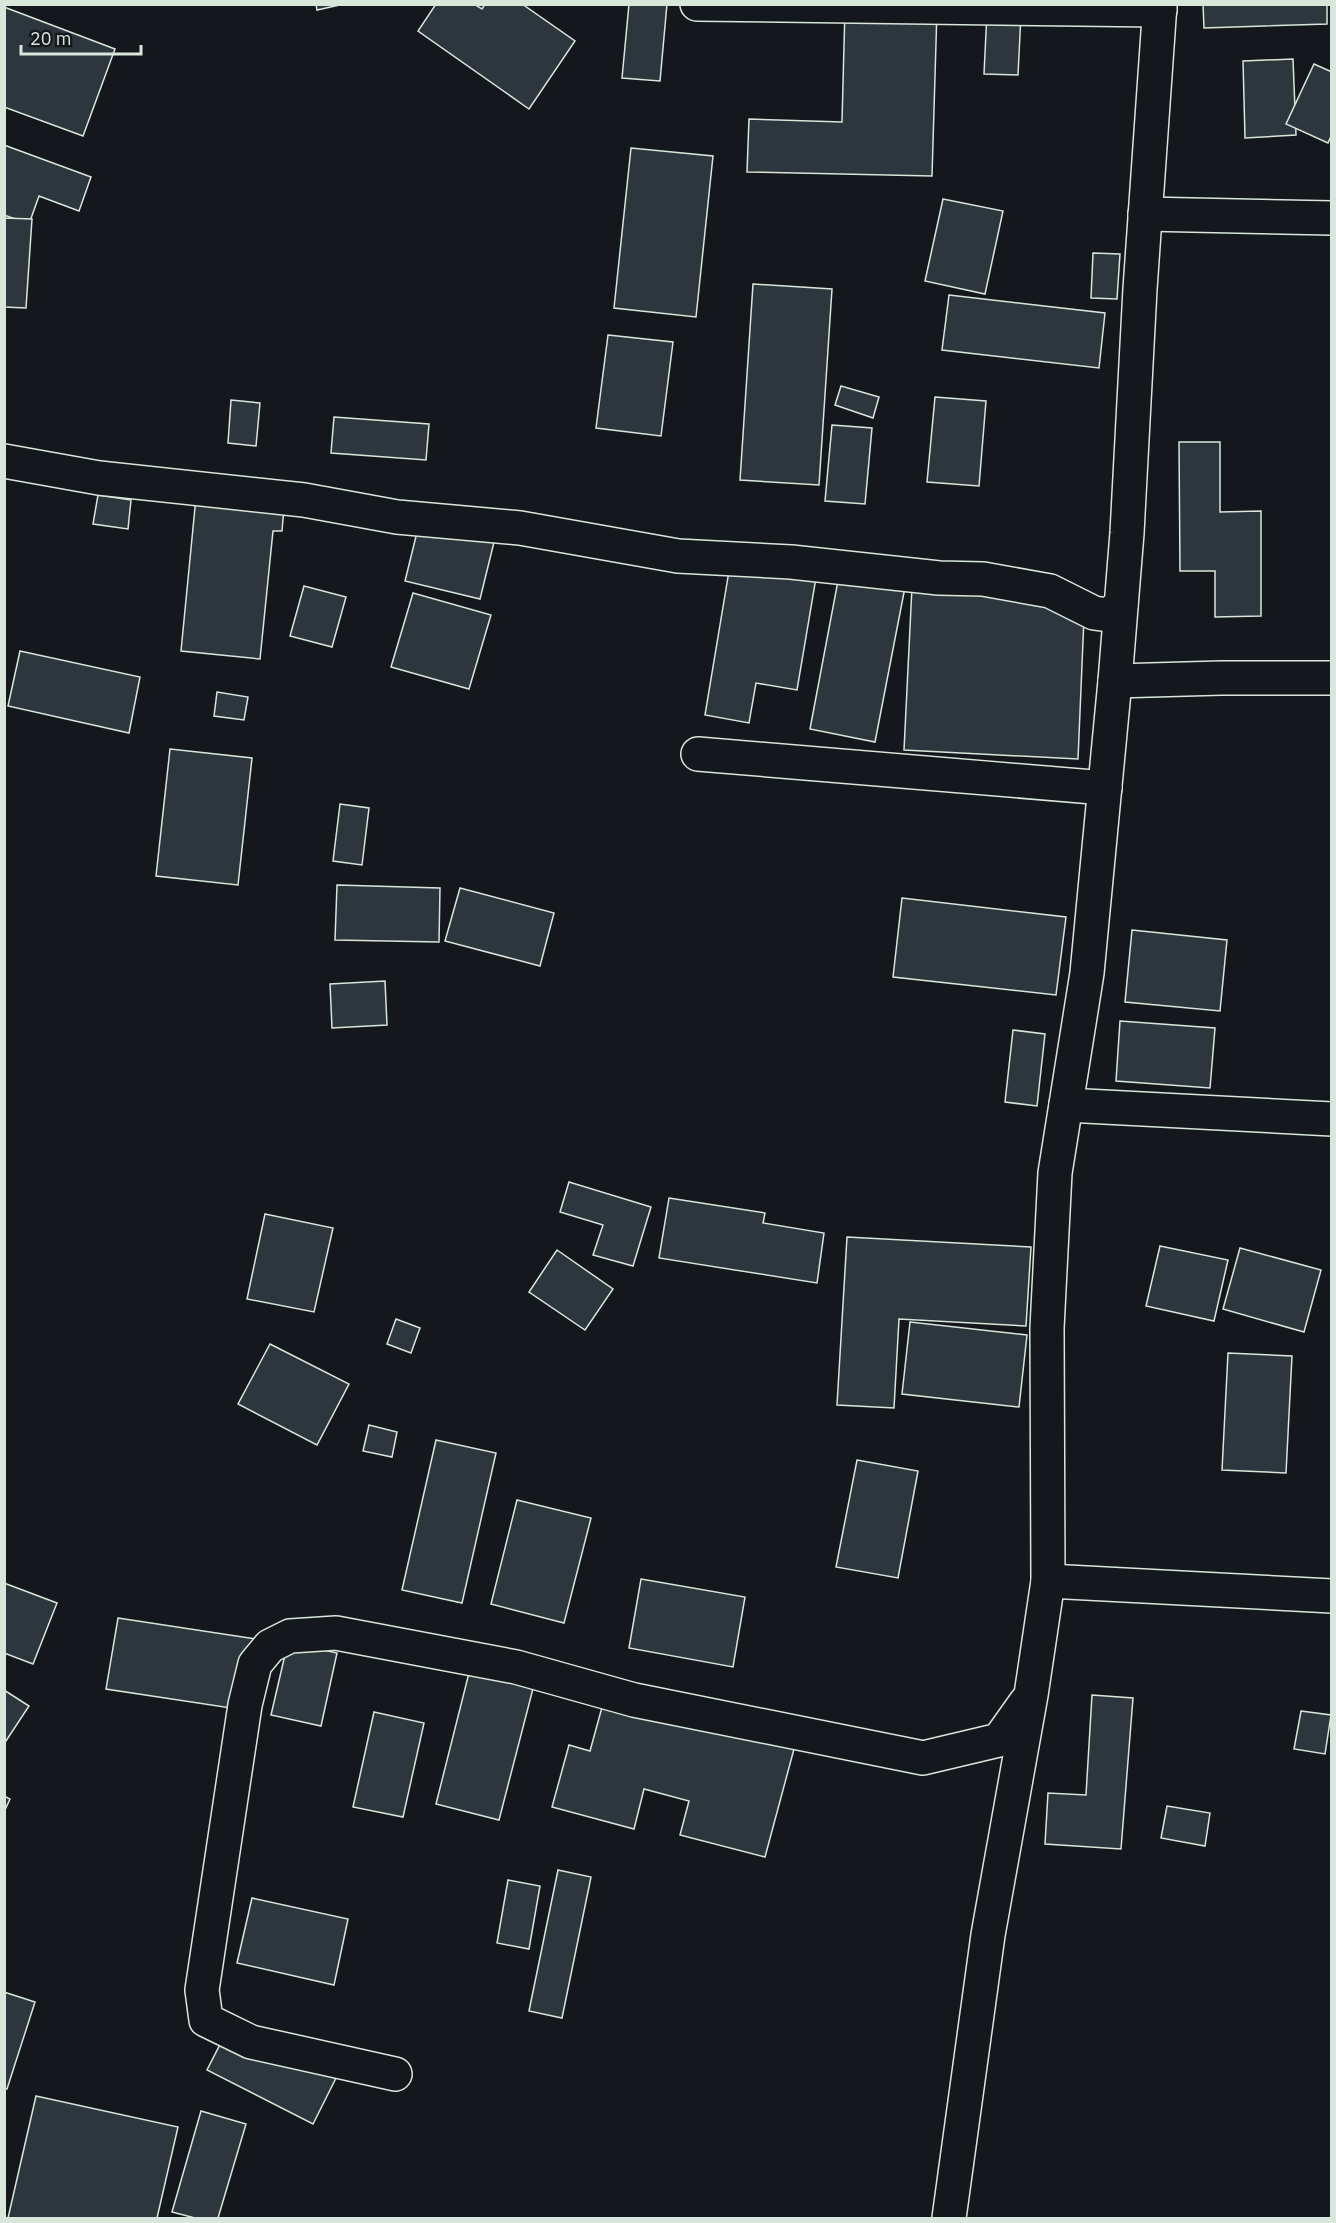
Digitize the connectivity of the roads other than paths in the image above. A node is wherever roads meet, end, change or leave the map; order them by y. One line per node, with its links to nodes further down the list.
1 (697, 4): 2 (street)
2 (1160, 7): 3 (street)
3 (1145, 214): 4 (street); 6 (street)
4 (1332, 218)
5 (4, 461): 6 (street)
6 (1121, 605): 8 (street)
7 (1332, 678): 8 (street)
8 (1115, 681): 10 (street)
9 (698, 754): 10 (street)
10 (1105, 788): 11 (street)
11 (1066, 1105): 12 (street); 13 (street)
12 (1332, 1119)
13 (1048, 1581): 14 (street); 15 (street)
14 (1332, 1596)
15 (1030, 1695): 16 (street); 17 (street)
16 (395, 2074)
17 (949, 2218)

